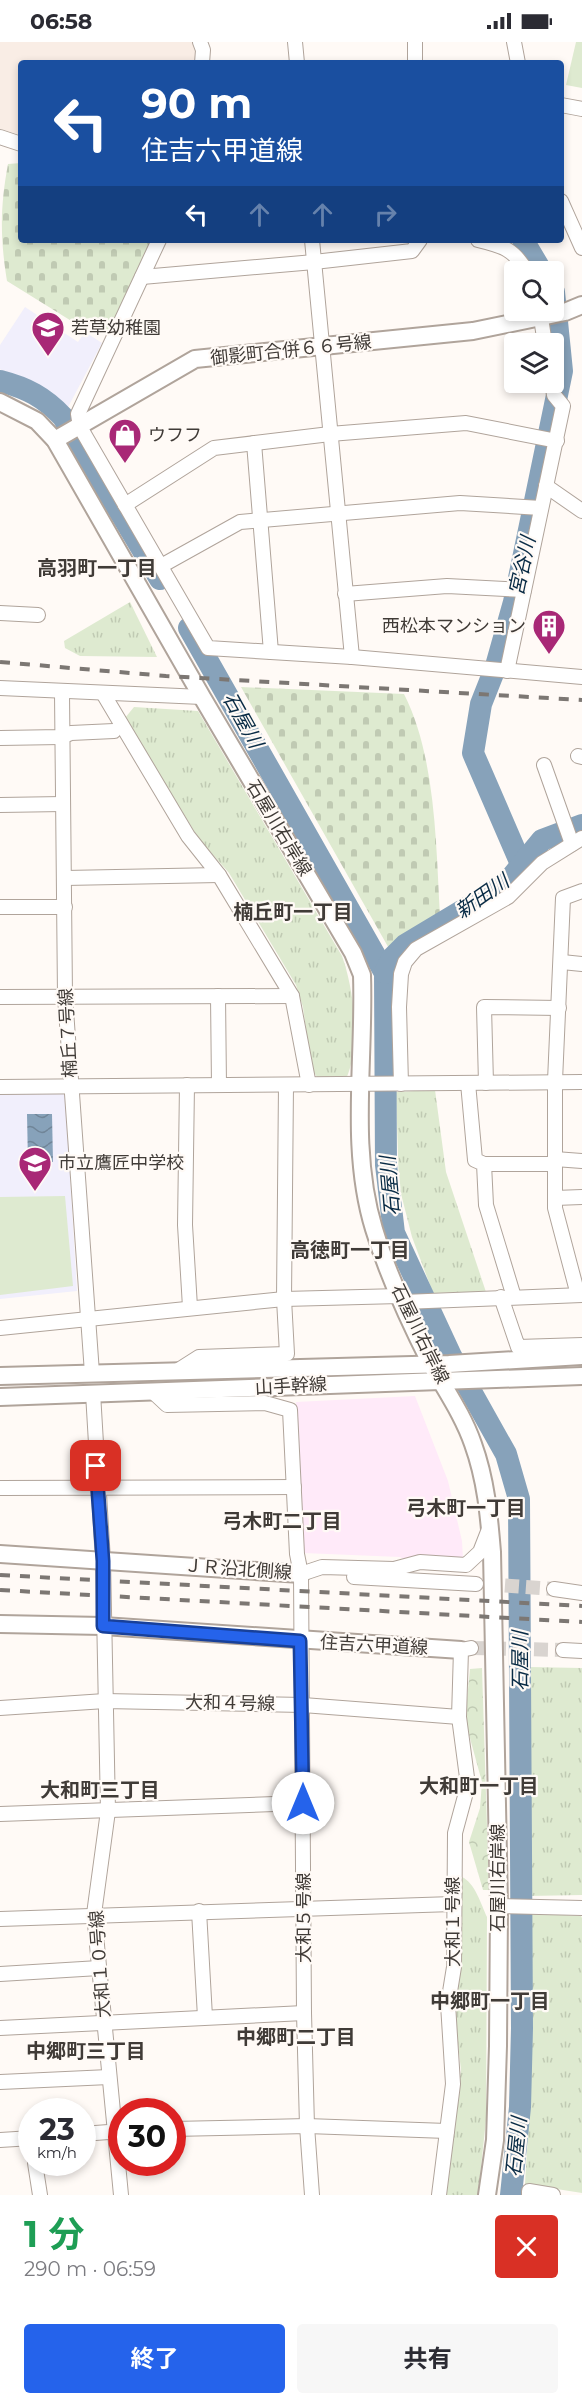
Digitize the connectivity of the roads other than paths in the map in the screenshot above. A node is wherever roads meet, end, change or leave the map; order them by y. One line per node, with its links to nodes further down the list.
1 (200, 42): 5 (street)
2 (295, 42): 6 (street)
3 (415, 42): 7 (street)
4 (514, 42): 8 (street)
5 (202, 60)
6 (297, 60)
7 (415, 60)
8 (517, 60)
9 (564, 106): 10 (street)
10 (582, 109)
11 (0, 137): 12 (street)
12 (18, 143)
13 (564, 208): 18 (street)
14 (158, 243): 21 (street)
15 (312, 243): 20 (street)
16 (418, 243): 20 (street)
17 (490, 243): 19 (street)
18 (582, 248)
19 (521, 261)
20 (314, 262): 21 (street); 25 (street)
21 (142, 277): 28 (street)
22 (582, 305): 23 (street, 御影町合併６６号線)
23 (564, 312)
24 (517, 321): 25 (street, 御影町合併６６号線)
25 (322, 348): 28 (street, 御影町合併６６号線); 29 (street)
26 (556, 394): 31 (street)
27 (0, 402): 30 (street, 石屋川右岸線)
28 (80, 427): 30 (street, 御影町合併６６号線); 34 (street)
29 (330, 434): 31 (street); 32 (street); 37 (street)
30 (55, 440): 51 (street, 石屋川右岸線)
31 (557, 441): 33 (street)
32 (254, 443): 34 (street); 38 (street)
33 (546, 486): 35 (street); 36 (street)
34 (125, 505): 39 (street)
35 (541, 508): 37 (street); 40 (street)
36 (582, 511)
37 (336, 514): 38 (street); 41 (street)
38 (260, 520): 39 (street); 44 (street)
39 (161, 566): 44 (street)
40 (523, 590): 41 (street); 46 (street)
41 (345, 594): 45 (street)
42 (0, 613): 43 (street)
43 (38, 615)
44 (272, 652): 45 (street)
45 (352, 657): 46 (street)
46 (502, 670): 47 (street)
47 (582, 677)
48 (0, 688): 49 (street)
49 (62, 693): 50 (street); 53 (street, 楠丘７号線)
50 (104, 695): 51 (street); 59 (street)
51 (202, 697): 75 (street, 石屋川右岸線)
52 (114, 731): 53 (street)
53 (61, 737): 54 (street); 56 (street, 楠丘７号線)
54 (0, 738)
55 (544, 765): 58 (street)
56 (63, 804): 57 (street); 60 (street, 楠丘７号線)
57 (0, 805)
58 (572, 837): 76 (street)
59 (219, 875): 60 (street); 68 (street)
60 (65, 878): 63 (street, 楠丘７号線)
61 (582, 891): 64 (street)
62 (0, 907): 63 (street)
63 (65, 907): 66 (street, 楠丘７号線)
64 (562, 962): 65 (street); 70 (street)
65 (582, 964)
66 (65, 996): 67 (street); 69 (street); 82 (street, 楠丘７号線)
67 (218, 996): 68 (street); 77 (street)
68 (292, 996): 79 (street)
69 (0, 997)
70 (560, 1008): 71 (street); 74 (street)
71 (555, 1081): 72 (street); 74 (street); 84 (street)
72 (582, 1082)
73 (468, 1083): 74 (street); 76 (street); 85 (street)
74 (486, 1083)
75 (369, 1084): 76 (street); 79 (street); 93 (street, 石屋川右岸線)
76 (398, 1084)
77 (219, 1085): 78 (street); 80 (street)
78 (286, 1085): 79 (street); 92 (street)
79 (309, 1085)
80 (187, 1086): 82 (street); 94 (street)
81 (0, 1087): 82 (street)
82 (70, 1087): 95 (street, 楠丘７号線)
83 (582, 1161): 84 (street)
84 (555, 1162): 85 (street); 87 (street)
85 (484, 1164): 91 (street)
86 (582, 1197): 87 (street)
87 (555, 1198): 88 (street)
88 (567, 1254): 89 (street); 90 (street)
89 (582, 1254)
90 (580, 1295): 91 (street)
91 (507, 1297): 93 (street); 97 (street)
92 (284, 1299): 93 (street); 94 (street); 99 (street)
93 (406, 1300): 100 (street, 石屋川右岸線)
94 (190, 1307): 95 (street)
95 (87, 1319): 96 (street); 101 (street, 楠丘７号線)
96 (0, 1328)
97 (582, 1345)
98 (582, 1356): 100 (street, 山手幹線)
99 (177, 1371): 100 (street, 山手幹線); 101 (street, 山手幹線)
100 (444, 1372): 103 (street, 山手幹線); 104 (street, 山手幹線); 110 (street, 石屋川右岸線)
101 (92, 1373): 102 (street, 山手幹線)
102 (0, 1376)
103 (582, 1376)
104 (153, 1392): 105 (street, 山手幹線); 109 (street, 大和５号線)
105 (93, 1393): 106 (street, 山手幹線); 107 (street, 大和１０号線)
106 (0, 1397)
107 (97, 1487): 108 (street); 109 (street); 112 (street, 大和１０号線)
108 (0, 1488)
109 (294, 1488): 113 (street, 大和５号線)
110 (490, 1525): 113 (street); 131 (street, 石屋川右岸線)
111 (0, 1554): 112 (street, ＪＲ沿北側線)
112 (103, 1561): 113 (street, ＪＲ沿北側線); 118 (street, 大和１０号線)
113 (301, 1574): 114 (street, ＪＲ沿北側線); 119 (street, 大和５号線)
114 (476, 1584)
115 (555, 1589): 116 (street)
116 (582, 1593)
117 (0, 1624): 118 (street, 住吉六甲道線)
118 (103, 1626): 119 (street, 住吉六甲道線); 123 (street, 大和１０号線)
119 (300, 1641): 120 (street, 住吉六甲道線); 124 (street, 大和５号線)
120 (466, 1649): 126 (street, 大和１号線)
121 (563, 1650): 122 (street)
122 (582, 1651)
123 (105, 1701): 124 (street, 大和４号線); 125 (street, 大和４号線); 128 (street, 大和１０号線)
124 (303, 1704): 126 (street, 大和４号線); 127 (street, 大和５号線)
125 (0, 1708)
126 (459, 1717): 130 (street, 大和１号線)
127 (303, 1803): 128 (street); 132 (street, 大和５号線)
128 (108, 1811): 129 (street); 135 (street, 大和１０号線)
129 (0, 1814)
130 (453, 1904): 132 (street); 148 (street, 大和１号線)
131 (506, 1906): 133 (street); 158 (street, 石屋川右岸線)
132 (304, 1908): 134 (street); 139 (street, 大和５号線)
133 (582, 1908)
134 (199, 1911): 135 (street); 140 (street)
135 (94, 1914): 136 (street); 137 (street, 大和１０号線)
136 (0, 1919)
137 (99, 1968): 138 (street); 141 (street, 大和１０号線)
138 (0, 1974)
139 (304, 2013): 140 (street); 146 (street, 大和５号線)
140 (205, 2018): 141 (street)
141 (104, 2022): 142 (street); 143 (street, 大和１０号線)
142 (0, 2028)
143 (109, 2077): 144 (street); 145 (street, 大和１０号線)
144 (0, 2082)
145 (112, 2098)
146 (307, 2126): 147 (street); 148 (street); 156 (street, 大和５号線)
147 (186, 2130)
148 (447, 2131): 157 (street, 大和１号線)
149 (0, 2140): 150 (street)
150 (18, 2140)
151 (37, 2176): 154 (street)
152 (120, 2176): 155 (street, 大和１０号線)
153 (529, 2193): 159 (street)
154 (40, 2195)
155 (121, 2195)
156 (312, 2195)
157 (439, 2195)
158 (487, 2195)
159 (553, 2195)

